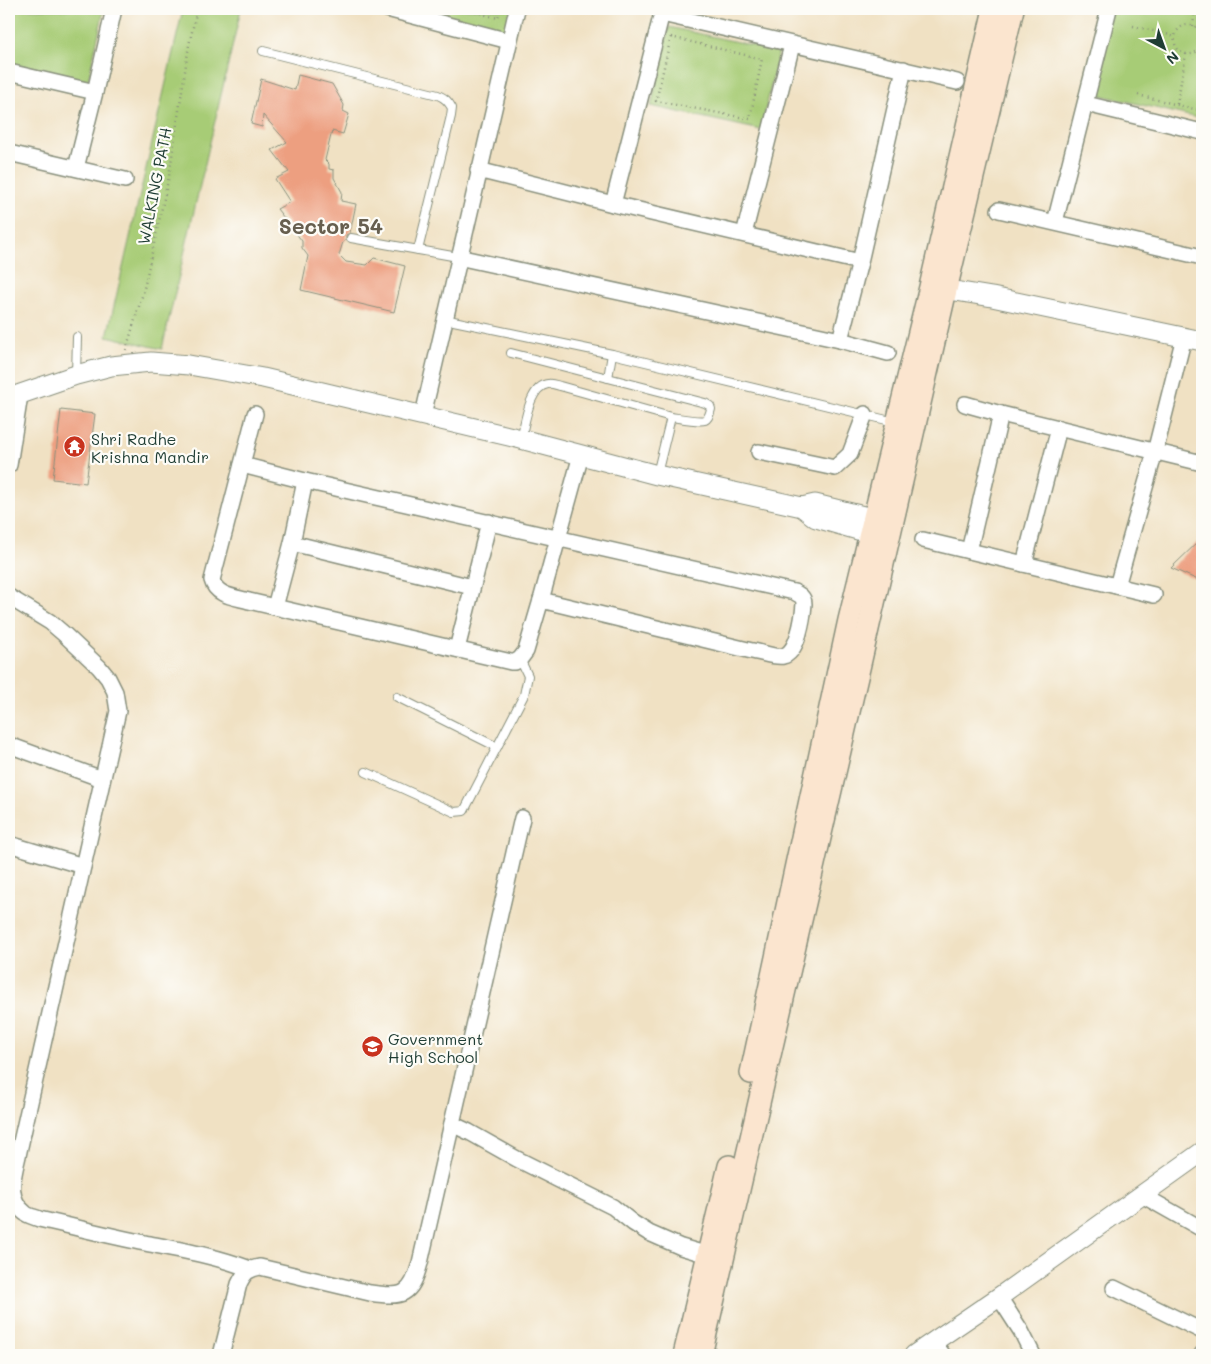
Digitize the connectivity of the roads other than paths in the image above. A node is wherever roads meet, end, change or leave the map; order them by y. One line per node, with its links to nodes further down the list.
1 (114, 9): 15 (street)
2 (386, 9): 7 (street)
3 (517, 9): 9 (street)
4 (994, 9): 31 (main road)
5 (1012, 9): 31 (main road)
6 (1109, 9): 16 (street)
7 (409, 12): 9 (street)
8 (662, 12): 10 (street); 22 (street)
9 (509, 40): 20 (street)
10 (792, 45): 12 (street); 25 (street)
11 (263, 51): 27 (lane)
12 (904, 70): 14 (street); 30 (street)
13 (9, 72): 15 (street)
14 (957, 82)
15 (95, 92): 19 (street)
16 (1086, 104): 17 (street); 24 (street)
17 (1202, 132)
18 (9, 153): 19 (street)
19 (76, 168): 21 (street)
20 (478, 170): 22 (street); 28 (street)
21 (125, 180)
22 (613, 204): 25 (street)
23 (999, 210): 24 (street)
24 (1055, 222): 29 (street)
25 (744, 234): 30 (street)
26 (351, 238): 27 (lane)
27 (418, 250): 28 (lane)
28 (458, 257): 32 (street); 35 (street)
29 (1202, 257)
30 (860, 262): 35 (street)
31 (938, 288): 34 (street); 49 (main road); 61 (main road)
32 (444, 319): 39 (lane); 47 (street)
33 (77, 337): 40 (lane)
34 (1184, 337): 36 (street); 53 (street)
35 (840, 340): 38 (street)
36 (1202, 341)
37 (511, 353): 41 (lane)
38 (888, 353)
39 (612, 354): 41 (lane); 45 (lane)
40 (76, 375): 42 (street); 47 (street)
41 (608, 378): 48 (lane)
42 (14, 397): 56 (street)
43 (965, 404): 46 (street)
44 (255, 414): 57 (street)
45 (864, 414): 49 (lane); 52 (street)
46 (1001, 414): 50 (street); 65 (street)
47 (423, 415): 51 (street)
48 (671, 417): 51 (lane); 58 (lane)
49 (897, 422): 61 (main road)
50 (1059, 428): 53 (street); 66 (street)
51 (521, 439): 54 (street)
52 (759, 452)
53 (1155, 452): 55 (street); 67 (street)
54 (581, 455): 58 (street); 62 (street)
55 (1202, 462)
56 (9, 464)
57 (242, 465): 59 (street); 72 (street)
58 (657, 475): 61 (street)
59 (305, 481): 60 (street); 64 (street)
60 (489, 522): 62 (street); 68 (street)
61 (881, 528): 89 (main road); 97 (main road)
62 (558, 538): 71 (street); 71 (street)
63 (922, 540): 65 (street)
64 (292, 543): 68 (street); 72 (street)
65 (968, 551): 66 (street)
66 (1024, 564): 67 (street)
67 (1117, 586): 69 (street)
68 (472, 587): 73 (street)
69 (1154, 595)
70 (9, 597): 79 (street)
71 (541, 600): 74 (street)
72 (275, 607): 73 (street)
73 (457, 649): 74 (street)
74 (520, 659): 77 (lane)
75 (396, 698): 77 (lane)
76 (9, 745): 79 (street)
77 (497, 747): 78 (lane)
78 (366, 772)
79 (102, 779): 82 (street)
80 (522, 818): 83 (street)
81 (9, 844): 82 (street)
82 (83, 866): 86 (street)
83 (452, 1124): 89 (street); 90 (street)
84 (9, 1143): 86 (street)
85 (1202, 1152): 87 (street)
86 (18, 1157): 90 (street)
87 (1142, 1194): 88 (street); 92 (street)
88 (1202, 1229)
89 (708, 1255): 96 (main road)
90 (250, 1269): 95 (street)
91 (1114, 1288): 93 (street)
92 (999, 1297): 94 (street); 99 (street)
93 (1202, 1331)
94 (938, 1349): 98 (street)
95 (220, 1355)
96 (684, 1355)
97 (701, 1355)
98 (914, 1355)
99 (1033, 1355)

